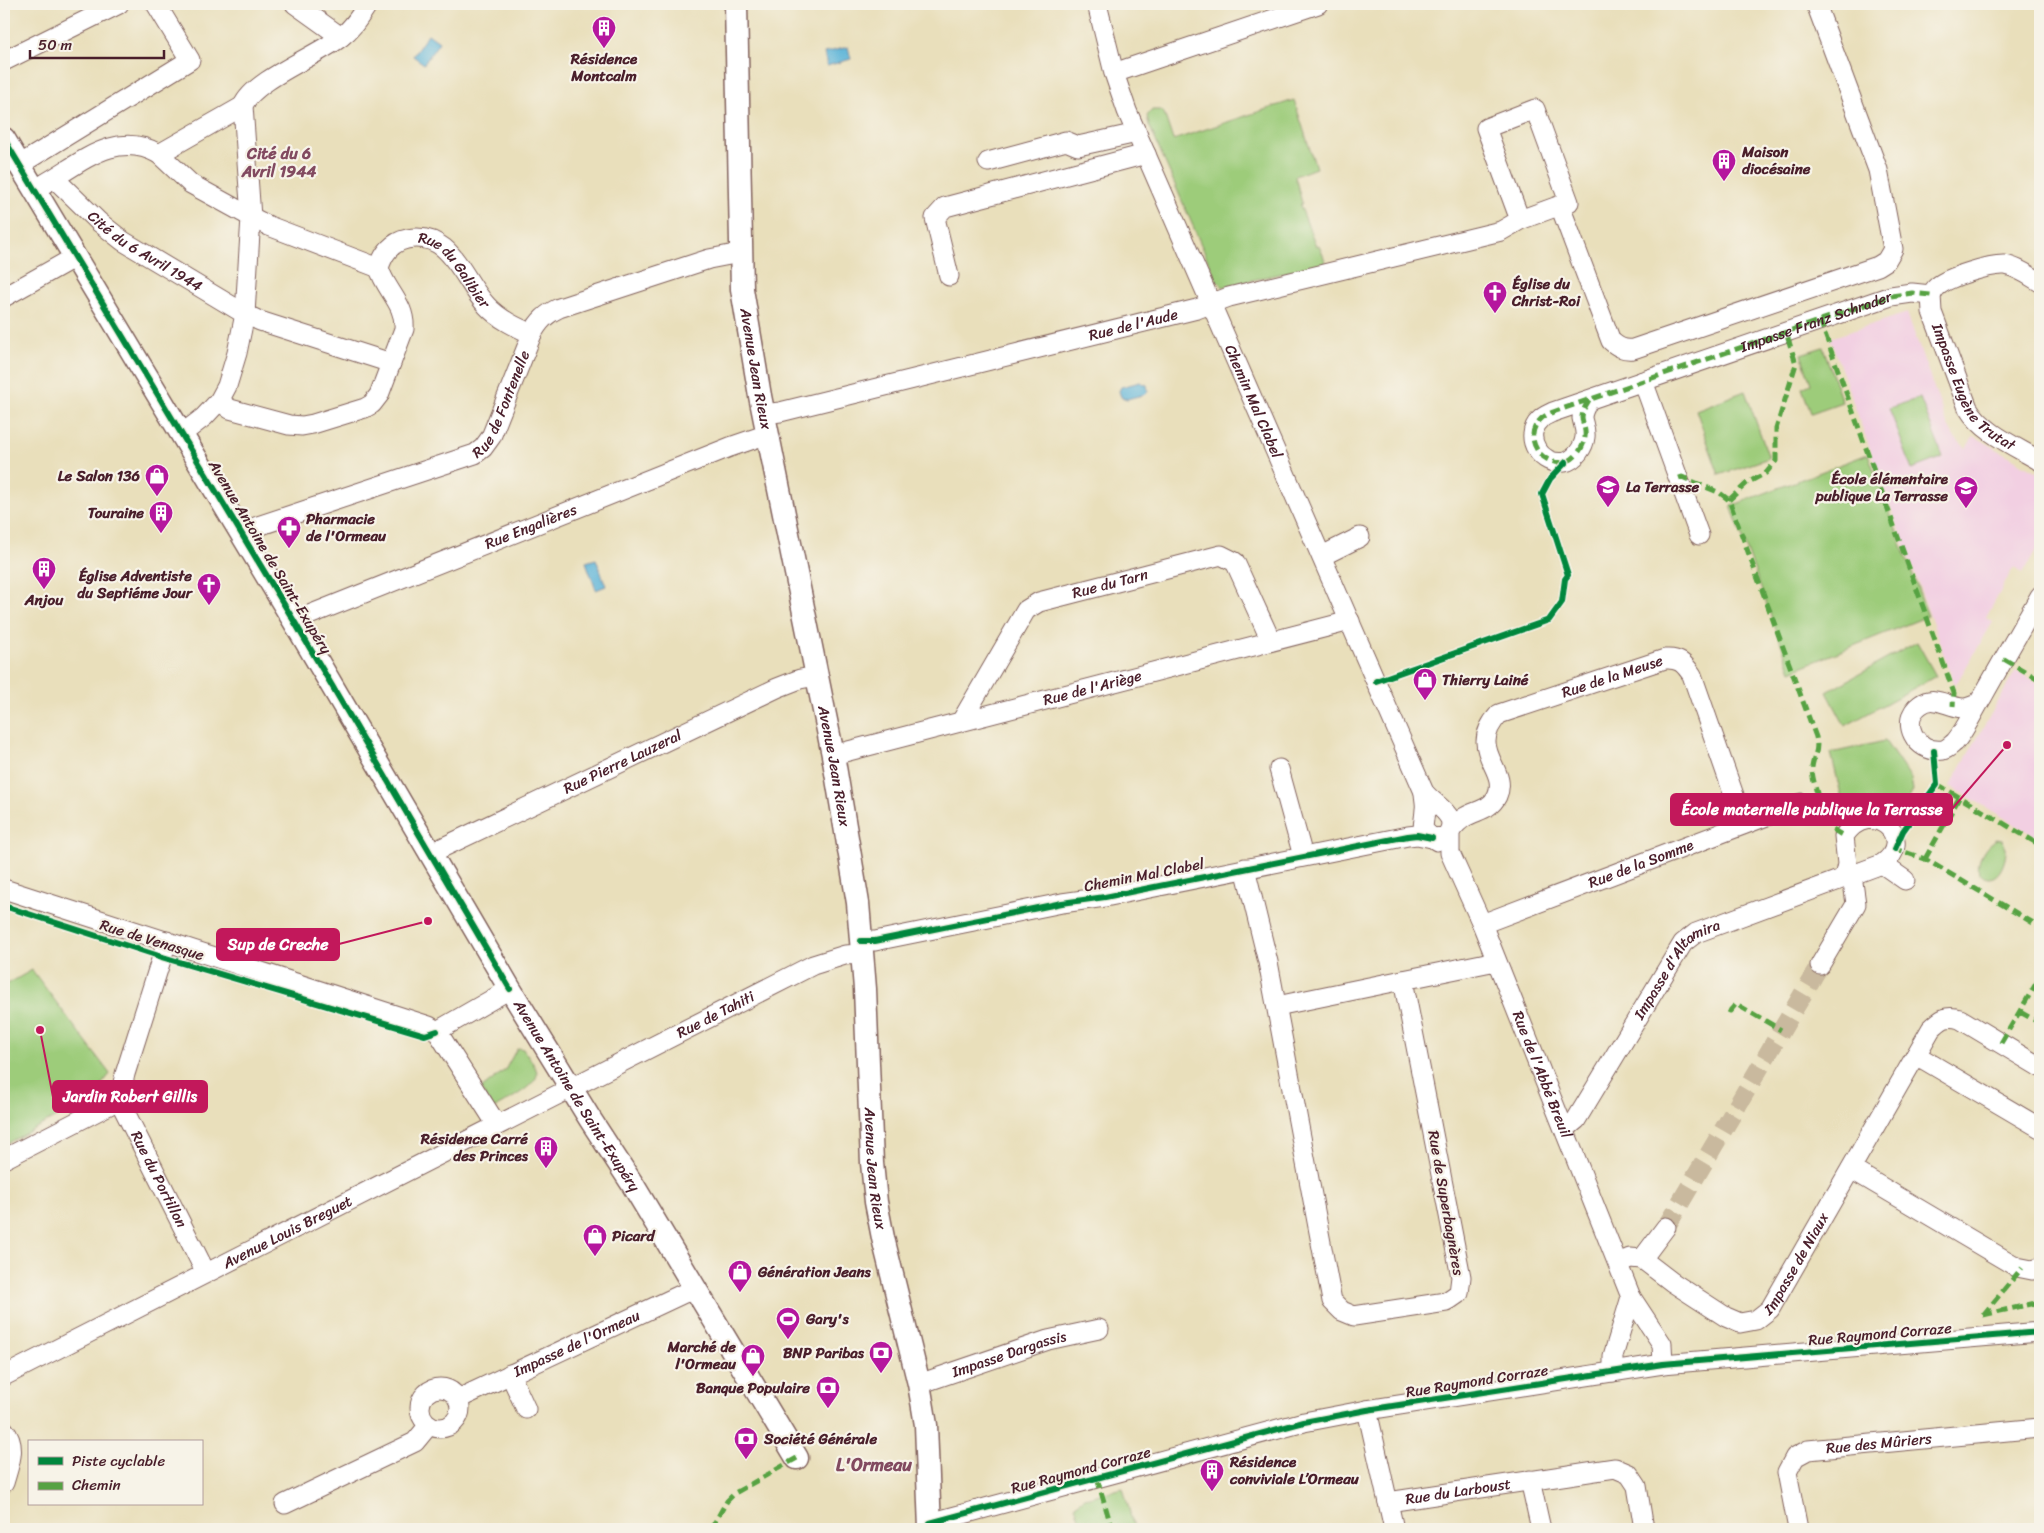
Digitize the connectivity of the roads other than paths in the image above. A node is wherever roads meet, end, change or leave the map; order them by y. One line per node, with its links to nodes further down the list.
1 (118, 4): 10 (street)
2 (156, 4): 18 (street)
3 (294, 4): 9 (street)
4 (368, 4): 9 (street)
5 (736, 4): 24 (main road, Avenue Jean Rieux)
6 (1097, 4): 11 (street, Chemin Mal Clabel)
7 (1318, 4): 11 (street)
8 (1816, 4): 21 (street)
9 (341, 37): 12 (street)
10 (4, 61)
11 (1114, 73): 13 (street, Chemin Mal Clabel)
12 (243, 106): 15 (street); 22 (street)
13 (1137, 132): 16 (street, Chemin Mal Clabel); 17 (street)
14 (4, 139): 18 (main road, Avenue Antoine de Saint-Exupéry)
15 (159, 154): 19 (street); 22 (street)
16 (1146, 154): 27 (street); 31 (street, Chemin Mal Clabel)
17 (988, 162)
18 (19, 165): 20 (main road, Avenue Antoine de Saint-Exupéry)
19 (54, 178): 20 (street); 32 (street, Cité du 6 Avril 1944)
20 (34, 190): 25 (main road, Avenue Antoine de Saint-Exupéry)
21 (1560, 206): 23 (street, Rue de l'Aude); 23 (street)
22 (251, 217): 26 (street); 32 (street)
23 (1520, 220): 31 (street, Rue de l'Aude)
24 (740, 253): 33 (street, Rue de Fontenelle); 38 (main road, Avenue Jean Rieux)
25 (75, 257): 30 (street); 39 (main road, Avenue Antoine de Saint-Exupéry)
26 (379, 268): 33 (street, Rue du Galibier); 34 (street)
27 (949, 276)
28 (2040, 282): 29 (street)
29 (1931, 295): 35 (street, Impasse Franz Schrader); 40 (street, Impasse Eugène Trutat)
30 (4, 297)
31 (1210, 304): 38 (street, Rue de l'Aude); 44 (street, Chemin Mal Clabel)
32 (245, 314): 34 (street, Cité du 6 Avril 1944); 37 (street)
33 (532, 334): 41 (street, Rue de Fontenelle)
34 (391, 363): 37 (street)
35 (1643, 381): 36 (street, Impasse Franz Schrader); 42 (street)
36 (1589, 400)
37 (219, 401): 39 (street)
38 (766, 424): 46 (street, Rue Engalières); 49 (main road, Avenue Jean Rieux)
39 (182, 434): 41 (main road, Avenue Antoine de Saint-Exupéry)
40 (2040, 461)
41 (240, 532): 46 (main road, Avenue Antoine de Saint-Exupéry)
42 (1699, 536)
43 (1360, 537): 44 (street)
44 (1322, 556): 47 (street, Chemin Mal Clabel)
45 (2040, 596): 50 (street)
46 (294, 621): 62 (main road, Avenue Antoine de Saint-Exupéry)
47 (1350, 621): 48 (street, Rue de l'Ariège); 54 (street, Chemin Mal Clabel)
48 (1271, 641): 51 (street, Rue de l'Ariège); 51 (street, Rue du Tarn)
49 (817, 676): 52 (main road, Avenue Jean Rieux); 62 (street, Rue Pierre Lauzeral)
50 (1978, 704)
51 (962, 720): 52 (street, Rue de l'Ariège)
52 (833, 755): 71 (main road, Avenue Jean Rieux)
53 (1280, 769): 63 (street)
54 (1424, 792): 56 (street, Chemin Mal Clabel); 58 (street, Chemin Mal Clabel)
55 (1801, 803): 59 (street, Rue de la Somme)
56 (1444, 810): 57 (street); 58 (street); 60 (street)
57 (1466, 817): 59 (street, Rue de la Meuse); 60 (street, Rue de la Meuse)
58 (1423, 820): 60 (street); 61 (street)
59 (1744, 824): 69 (street, Rue de la Somme)
60 (1441, 834): 61 (street, Chemin Mal Clabel); 69 (street, Rue de l'Abbé Breuil)
61 (1408, 836): 63 (street, Chemin Mal Clabel)
62 (431, 853): 75 (main road, Avenue Antoine de Saint-Exupéry)
63 (1303, 856): 65 (street, Chemin Mal Clabel)
64 (1882, 864): 66 (street, Impasse d'Altamira); 66 (street); 67 (street)
65 (1245, 868): 71 (street, Chemin Mal Clabel); 76 (street, Rue de Superbagnères)
66 (1848, 877): 73 (street); 84 (street, Impasse d'Altamira)
67 (1905, 880)
68 (4, 889): 70 (street, Rue de Venasque)
69 (1482, 924): 72 (street, Rue de l'Abbé Breuil)
70 (167, 941): 77 (street, Rue de Venasque); 81 (street)
71 (862, 948): 80 (street, Rue de Tahiti); 100 (main road, Avenue Jean Rieux)
72 (1496, 960): 74 (street); 84 (street, Rue de l'Abbé Breuil)
73 (1820, 965)
74 (1403, 980): 76 (street); 76 (street, Rue de Superbagnères)
75 (510, 989): 77 (street); 80 (main road, Avenue Antoine de Saint-Exupéry)
76 (1277, 1006)
77 (437, 1031): 82 (street)
78 (1916, 1055): 79 (street, Impasse de Niaux); 83 (street); 86 (street, Impasse de Niaux)
79 (2040, 1067)
80 (571, 1088): 82 (street, Avenue Louis Breguet); 92 (main road, Avenue Antoine de Saint-Exupéry)
81 (119, 1100): 85 (street); 91 (street, Rue du Portillon)
82 (497, 1125): 91 (street, Avenue Louis Breguet)
83 (2040, 1128)
84 (1565, 1129): 89 (street, Rue de l'Abbé Breuil)
85 (4, 1159)
86 (1850, 1169): 88 (street, Impasse de Niaux); 90 (street)
87 (1666, 1227): 88 (street)
88 (1642, 1259): 89 (street)
89 (1618, 1263): 93 (street, Rue de l'Abbé Breuil)
90 (2040, 1268)
91 (206, 1273): 99 (street, Avenue Louis Breguet)
92 (695, 1288): 98 (street, Impasse de l'Ormeau); 107 (main road, Avenue Antoine de Saint-Exupéry)
93 (1631, 1297): 96 (street, Rue de l'Abbé Breuil); 97 (street)
94 (1099, 1329): 100 (street, Impasse Dargassis)
95 (2040, 1332): 96 (street, Rue Raymond Corraze)
96 (1663, 1364): 97 (street, Rue Raymond Corraze)
97 (1613, 1372): 103 (street, Rue Raymond Corraze)
98 (510, 1374): 101 (street, Impasse de l'Ormeau); 102 (street)
99 (4, 1376)
100 (920, 1384): 112 (main road, Avenue Jean Rieux)
101 (458, 1399): 104 (street); 104 (street)
102 (526, 1409)
103 (1367, 1410): 110 (street); 112 (street, Rue Raymond Corraze)
104 (429, 1425): 111 (street)
105 (2040, 1428): 116 (street, Rue des Mûriers)
106 (4, 1430): 109 (street)
107 (797, 1458)
108 (1530, 1480): 110 (street, Rue du Larboust); 114 (street, Rue du Larboust); 115 (street, Rue du Larboust)
109 (4, 1482)
110 (1388, 1502): 113 (street)
111 (285, 1504)
112 (930, 1526)
113 (1394, 1529)
114 (1541, 1529)
115 (1644, 1529)
116 (1798, 1529)

